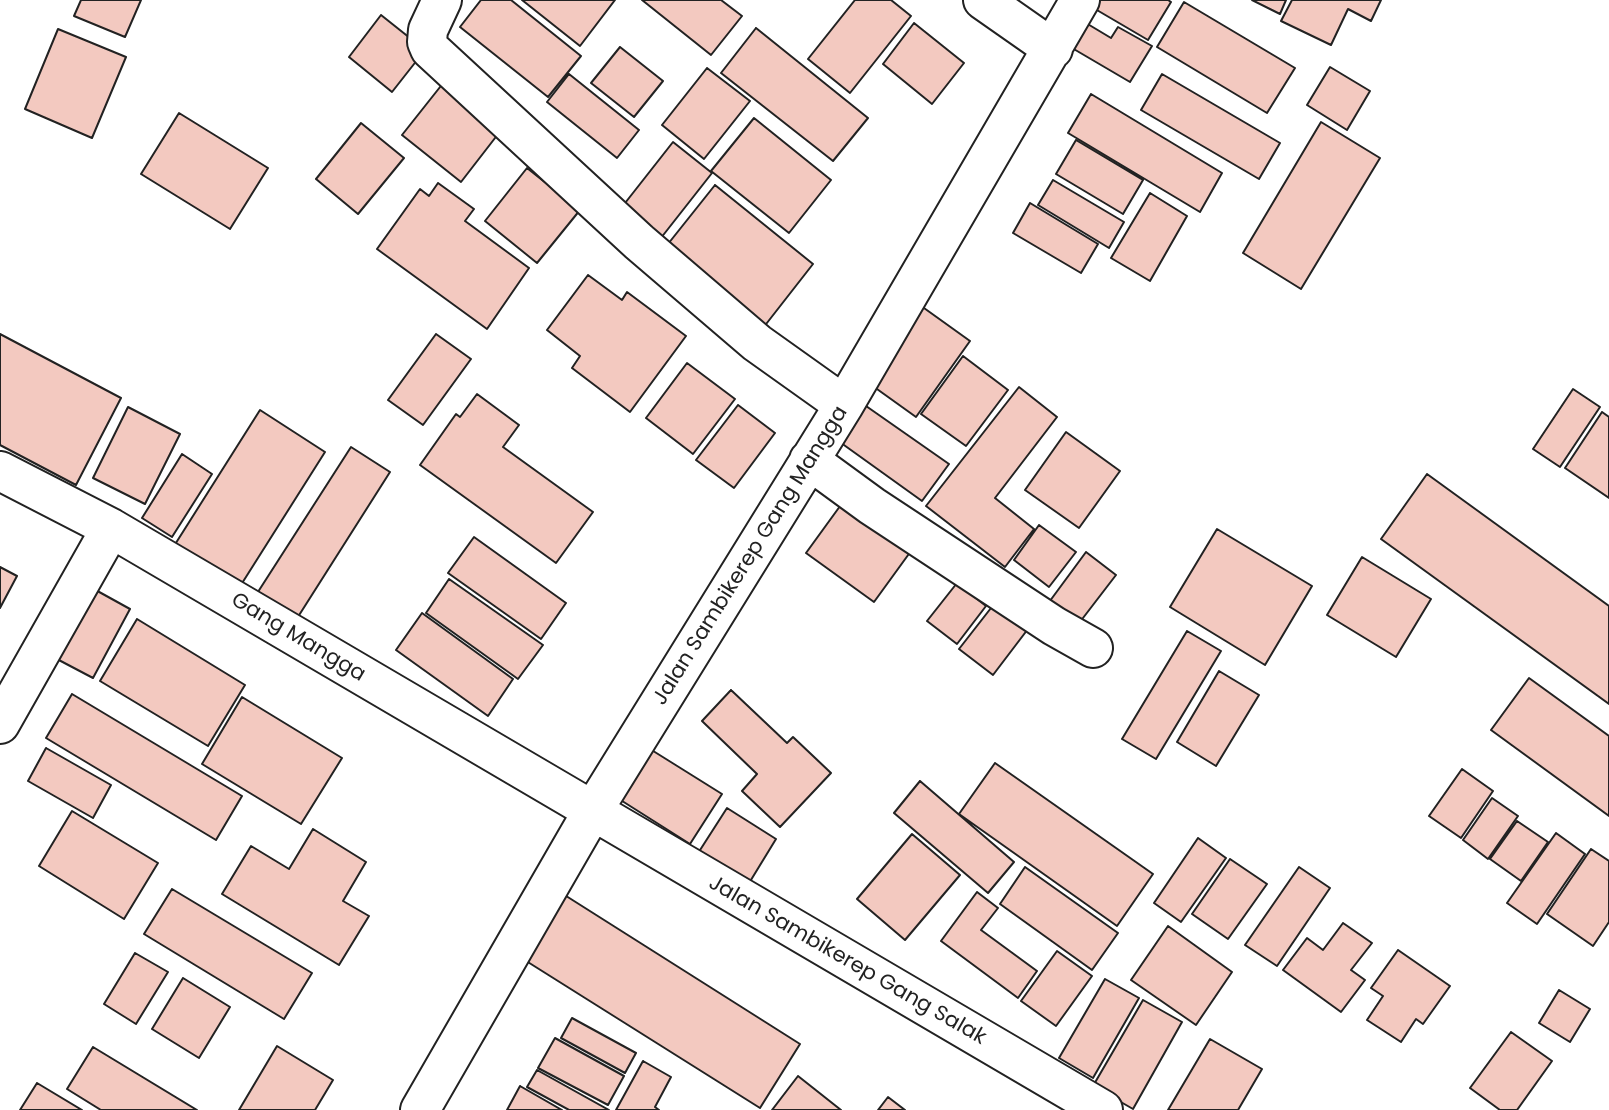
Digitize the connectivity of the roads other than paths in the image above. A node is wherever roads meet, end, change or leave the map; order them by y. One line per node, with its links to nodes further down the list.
1 (442, 0): 5 (street)
2 (983, 0): 4 (street)
3 (1080, 0): 4 (street, Jalan Sambikerep Gang Mangga)
4 (1053, 49): 5 (street, Jalan Sambikerep Gang Mangga)
5 (844, 405): 6 (street, Jalan Sambikerep Gang Mangga)
6 (809, 460): 9 (street); 11 (street, Jalan Sambikerep Gang Mangga)
7 (0, 471): 8 (street, Gang Mangga)
8 (111, 528): 10 (street); 11 (street, Gang Mangga)
9 (1093, 648)
10 (0, 724)
11 (592, 812): 12 (street, Jalan Sambikerep Gang Mangga); 13 (street, Jalan Sambikerep Gang Salak)
12 (420, 1110)
13 (1103, 1110)

